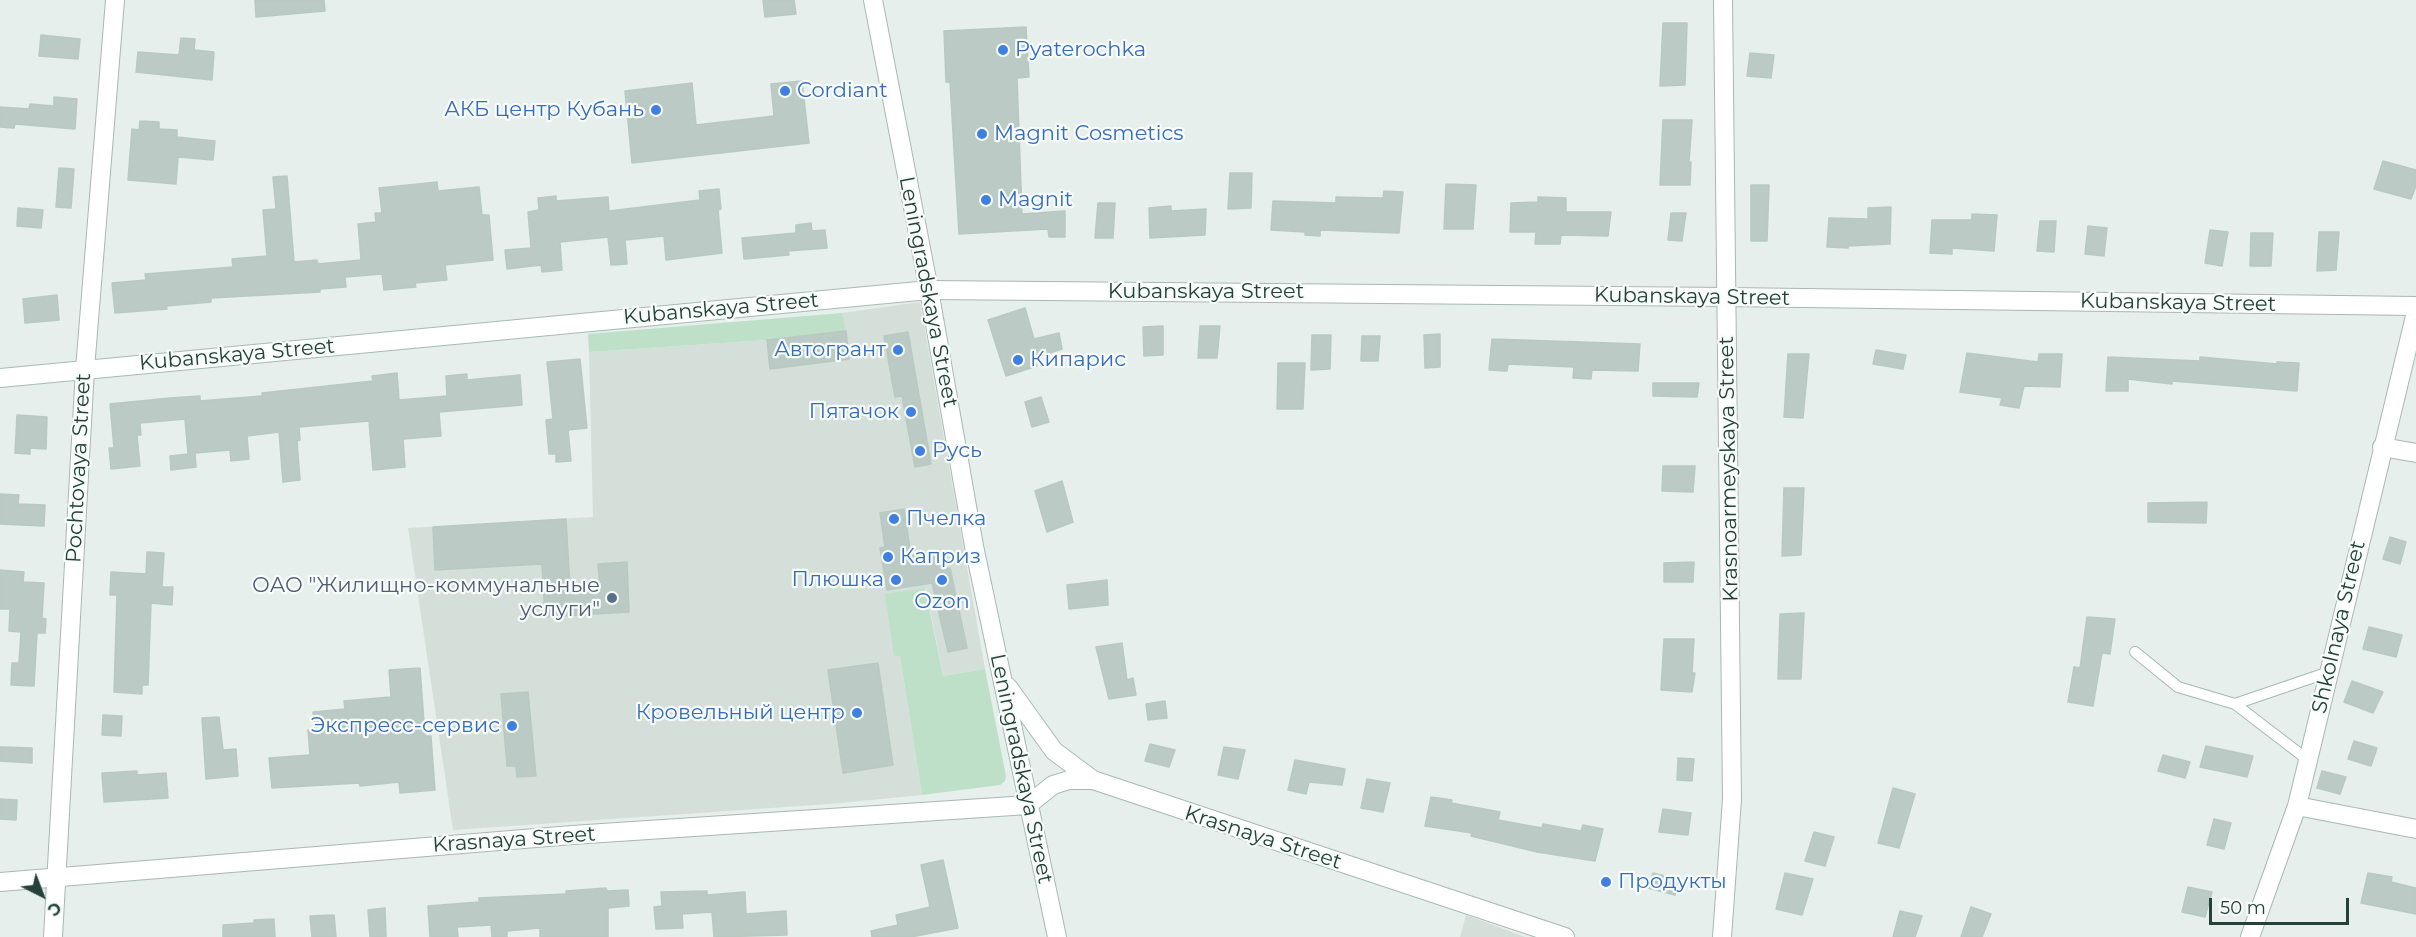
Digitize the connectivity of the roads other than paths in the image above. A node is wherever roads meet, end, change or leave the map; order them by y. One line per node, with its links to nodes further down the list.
1 (115, 0): 8 (street, Pochtovaya Street)
2 (873, 0): 4 (street, Leningradskaya Street)
3 (1723, 0): 5 (street, Krasnoarmeyskaya Street)
4 (929, 290): 5 (street, Kubanskaya Street); 8 (street, Kubanskaya Street); 14 (street, Leningradskaya Street)
5 (1727, 297): 6 (street, Kubanskaya Street); 26 (street, Krasnoarmeyskaya Street)
6 (2416, 306)
7 (2416, 312): 10 (street, Shkolnaya Street)
8 (85, 369): 9 (street, Kubanskaya Street); 21 (street, Pochtovaya Street)
9 (0, 378)
10 (2382, 447): 11 (street); 13 (street, Shkolnaya Street)
11 (2416, 453)
12 (2136, 652): 15 (lane)
13 (2329, 672): 15 (lane); 16 (street, Shkolnaya Street)
14 (1002, 679): 17 (street, Krasnaya Street); 18 (street, Leningradskaya Street)
15 (2235, 704): 16 (lane)
16 (2308, 760): 19 (street, Shkolnaya Street)
17 (1092, 780): 18 (street); 25 (street, Krasnaya Street)
18 (1028, 805): 21 (street, Krasnaya Street); 24 (street, Leningradskaya Street)
19 (2297, 806): 20 (street); 27 (street, Shkolnaya Street)
20 (2416, 829)
21 (55, 877): 22 (street, Krasnaya Street); 23 (street, Pochtovaya Street)
22 (0, 882)
23 (53, 937)
24 (1058, 937)
25 (1565, 937)
26 (1722, 937)
27 (2250, 937)

